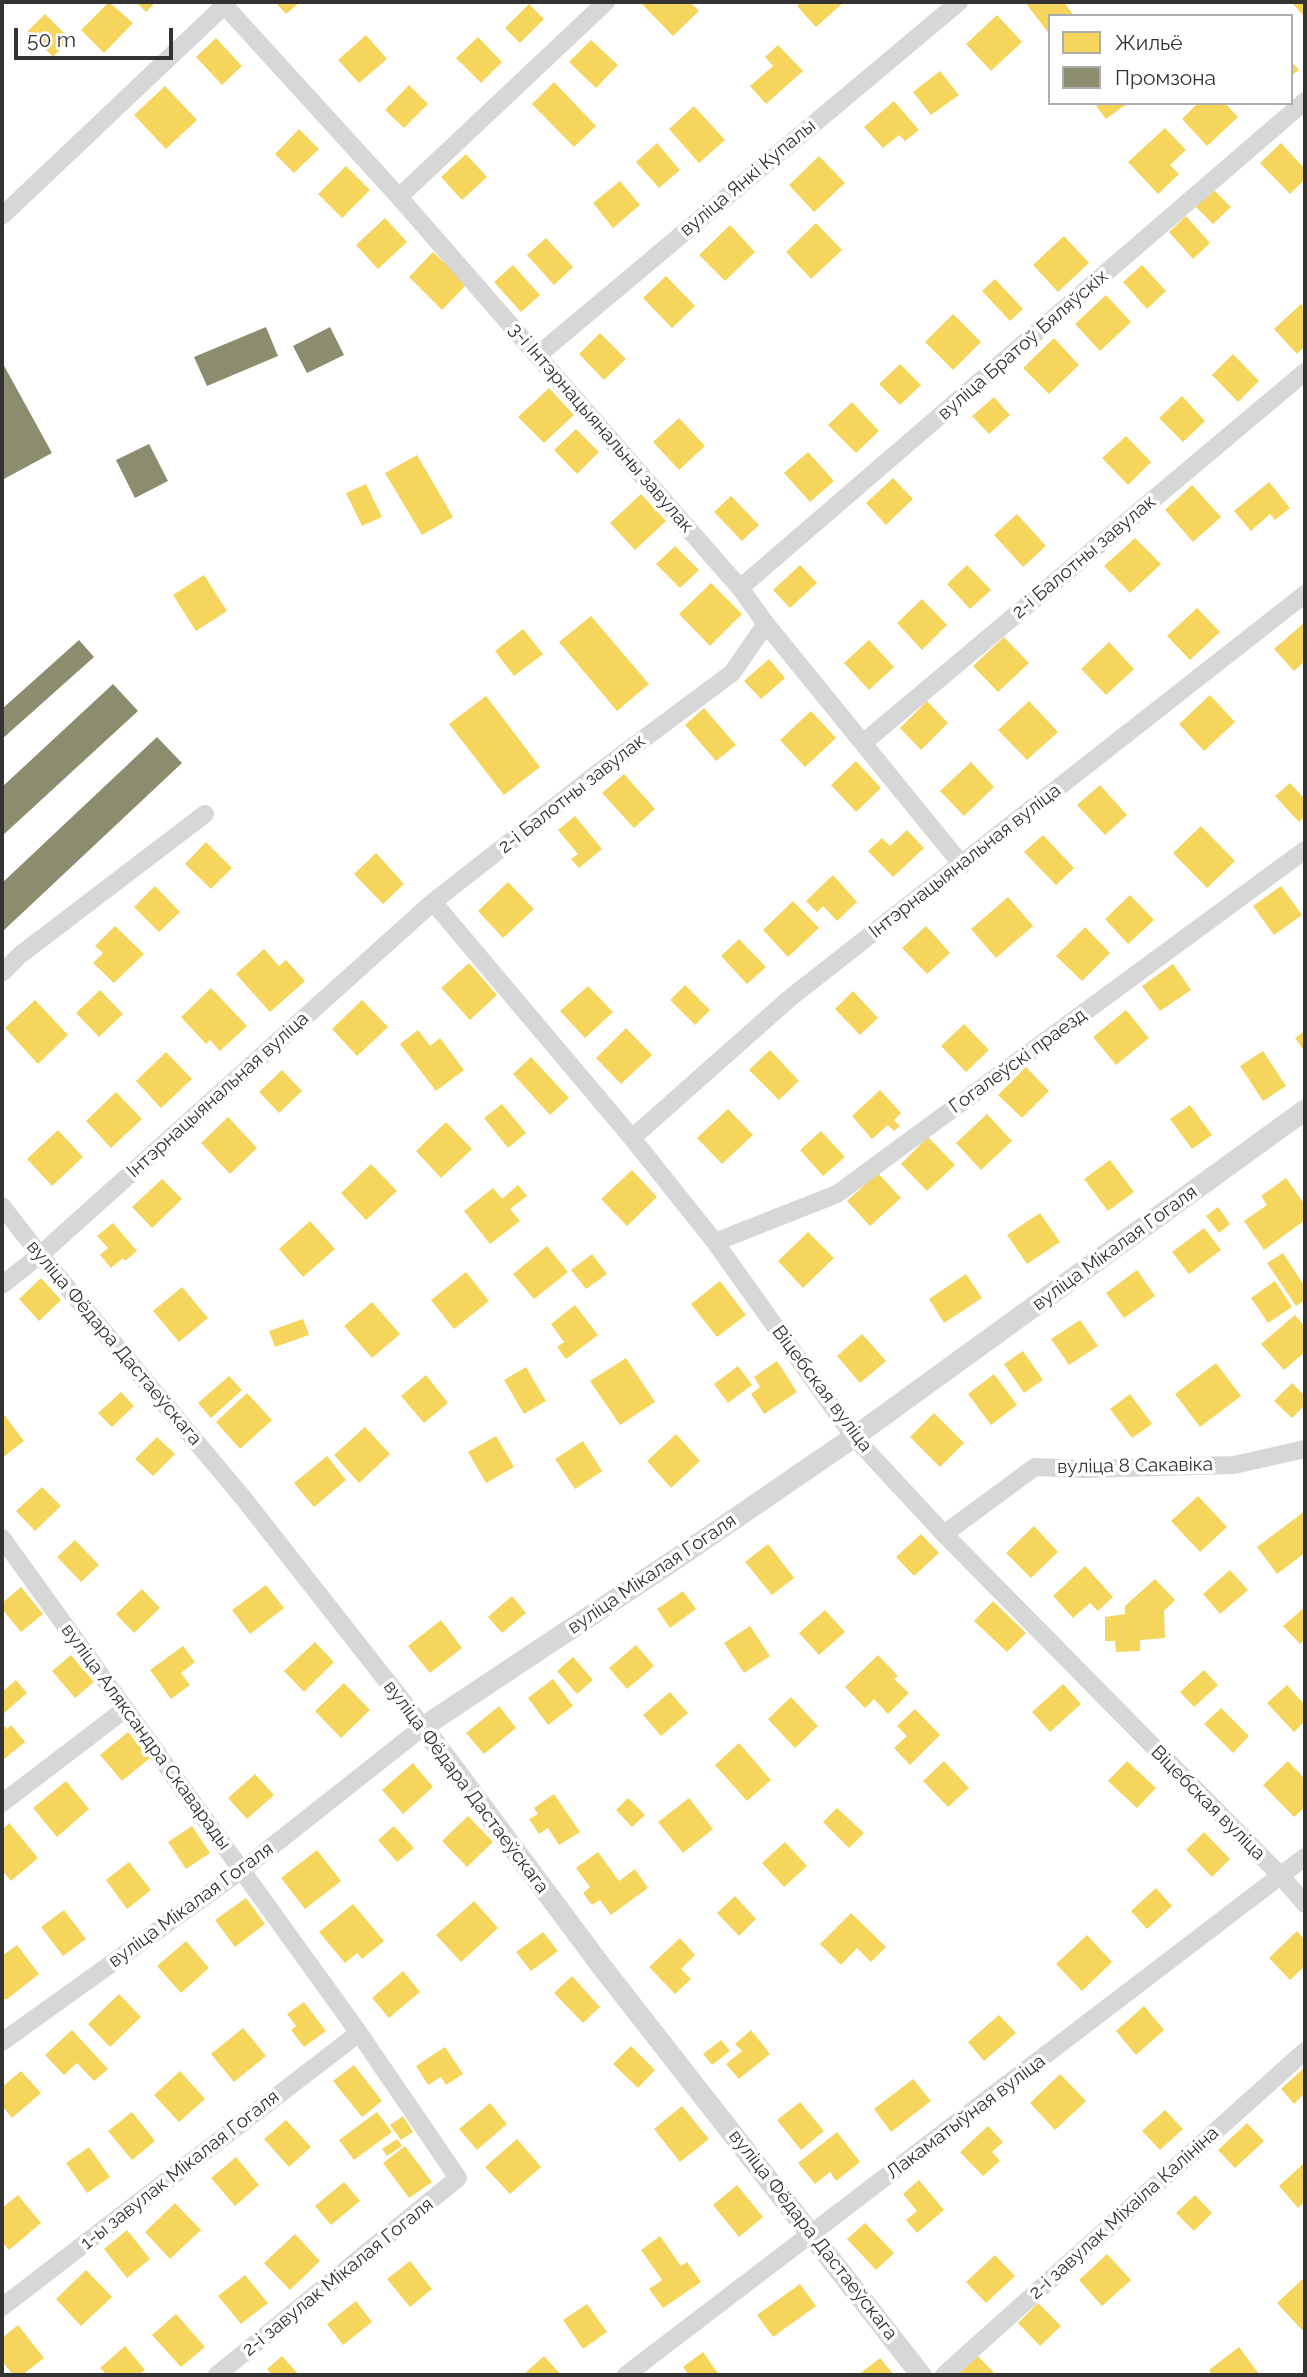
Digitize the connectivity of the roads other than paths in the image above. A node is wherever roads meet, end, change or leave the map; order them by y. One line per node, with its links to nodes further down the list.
1 (606, 2): 5 (street)
2 (959, 2): 7 (street, вуліца Янкі Купалы)
3 (226, 3): 5 (street, 3-і Інтэрнацыянальны завулак); 6 (street)
4 (1305, 101): 9 (street, вуліца Братоў Бяляўскіх)
5 (399, 197): 7 (street, 3-і Інтэрнацыянальны завулак)
6 (5, 206)
7 (538, 355): 9 (street, 3-і Інтэрнацыянальны завулак)
8 (1305, 372): 12 (street, 2-і Балотны завулак)
9 (740, 588): 11 (street, 3-і Інтэрнацыянальны завулак)
10 (1305, 594): 15 (street, Інтэрнацыянальная вуліца)
11 (766, 624): 12 (street, 3-і Інтэрнацыянальны завулак); 16 (street, 2-і Балотны завулак)
12 (863, 743): 15 (street, 3-і Інтэрнацыянальны завулак)
13 (205, 814): 17 (street)
14 (1305, 850): 21 (street, Гогалеўскі праезд)
15 (962, 864): 19 (street, Інтэрнацыянальная вуліца)
16 (433, 902): 19 (street, Віцебская вуліца); 22 (street, Інтэрнацыянальная вуліца)
17 (2, 973)
18 (1305, 1110): 24 (street, вуліца Мікалая Гогаля)
19 (632, 1138): 21 (street, Віцебская вуліца)
20 (2, 1206): 22 (street, вуліца Фёдара Дастаеўскага)
21 (715, 1242): 24 (street, Віцебская вуліца)
22 (40, 1255): 23 (street, Інтэрнацыянальная вуліца); 29 (street, вуліца Фёдара Дастаеўскага)
23 (2, 1285)
24 (854, 1437): 26 (street, Віцебская вуліца); 29 (street, вуліца Мікалая Гогаля)
25 (1305, 1450): 26 (street, вуліца 8 Сакавіка)
26 (944, 1535): 33 (street, Віцебская вуліца)
27 (3, 1543): 28 (street, вуліца Аляксандра Скаварады)
28 (124, 1710): 30 (street); 32 (street, вуліца Аляксандра Скаварады)
29 (423, 1727): 32 (street, вуліца Мікалая Гогаля); 39 (street, вуліца Фёдара Дастаеўскага)
30 (2, 1803)
31 (1305, 1857): 33 (street, Лакаматыўная вуліца)
32 (242, 1870): 35 (street, вуліца Аляксандра Скаварады); 36 (street, вуліца Мікалая Гогаля)
33 (1280, 1876): 34 (street, Віцебская вуліца); 39 (street, Лакаматыўная вуліца)
34 (1305, 1904)
35 (359, 2033): 38 (street, вуліца Аляксандра Скаварады); 40 (street, 1-ы завулак Мікалая Гогаля)
36 (2, 2042)
37 (1305, 2051): 44 (street, 2-і завулак Міхаіла Калініна)
38 (458, 2178): 41 (street, 2-і завулак Мікалая Гогаля)
39 (813, 2235): 42 (street, Лакаматыўная вуліца); 43 (street, вуліца Фёдара Дастаеўскага)
40 (2, 2307)
41 (217, 2375)
42 (626, 2375)
43 (921, 2375)
44 (944, 2375)

